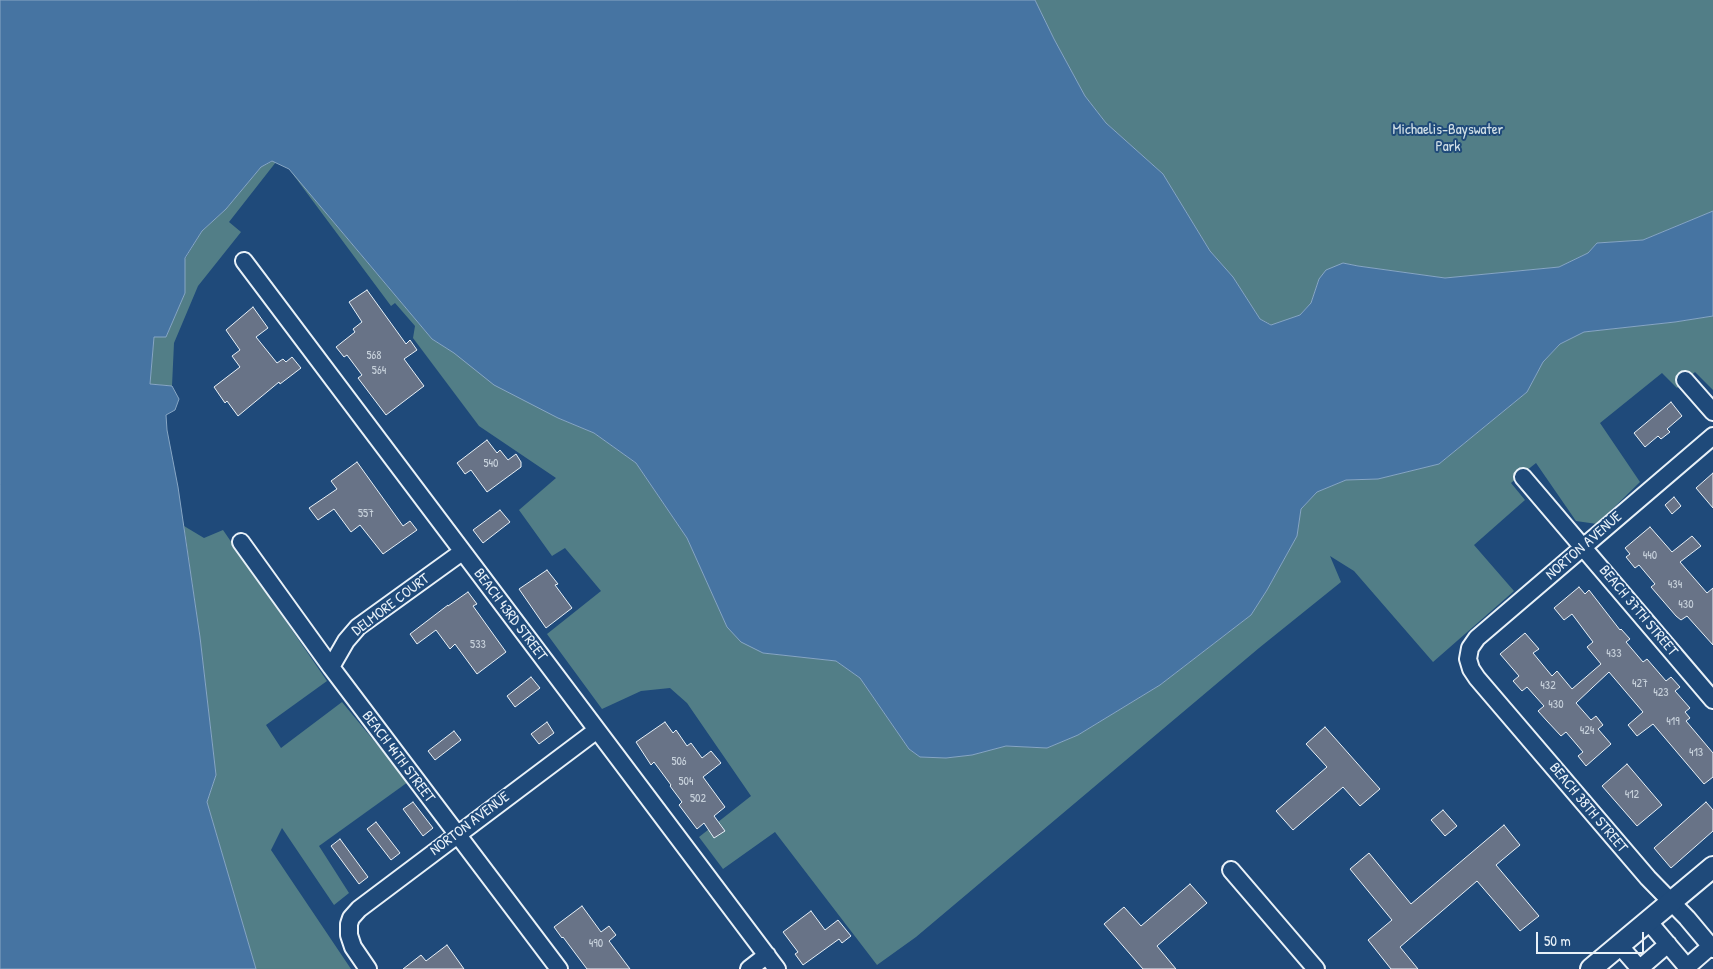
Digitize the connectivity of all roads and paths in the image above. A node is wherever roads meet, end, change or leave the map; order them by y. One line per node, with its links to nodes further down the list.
1 (244, 261): 8 (street, BEACH 43RD STREET)
2 (1685, 380): 3 (street)
3 (1713, 412)
4 (1713, 436): 7 (street, NORTON AVENUE)
5 (1523, 477): 7 (street, BEACH 37TH STREET)
6 (242, 542): 10 (street, BEACH 44TH STREET)
7 (1583, 547): 9 (street, NORTON AVENUE); 11 (street, BEACH 37TH STREET)
8 (462, 552): 10 (street, DELMORE COURT); 12 (street, BEACH 43RD STREET)
9 (1469, 663): 16 (street, BEACH 38TH STREET)
10 (331, 667): 13 (street, BEACH 44TH STREET)
11 (1713, 700)
12 (597, 730): 13 (street, NORTON AVENUE); 21 (street, BEACH 43RD STREET)
13 (457, 834): 24 (street, NORTON AVENUE); 25 (street, BEACH 44TH STREET)
14 (1713, 867): 16 (main road)
15 (1232, 870): 28 (street)
16 (1671, 901): 17 (main road); 20 (street, BEACH 38TH STREET)
17 (1648, 921): 18 (street); 19 (main road)
18 (1668, 944): 22 (street); 29 (street)
19 (1619, 945): 23 (main road); 29 (street)
20 (1712, 947): 22 (street)
21 (767, 956): 26 (street); 27 (street, BEACH 43RD STREET)
22 (1681, 966)
23 (1593, 968)
24 (368, 969)
25 (559, 969)
26 (749, 969)
27 (777, 969)
28 (1316, 969)
29 (1640, 969)

